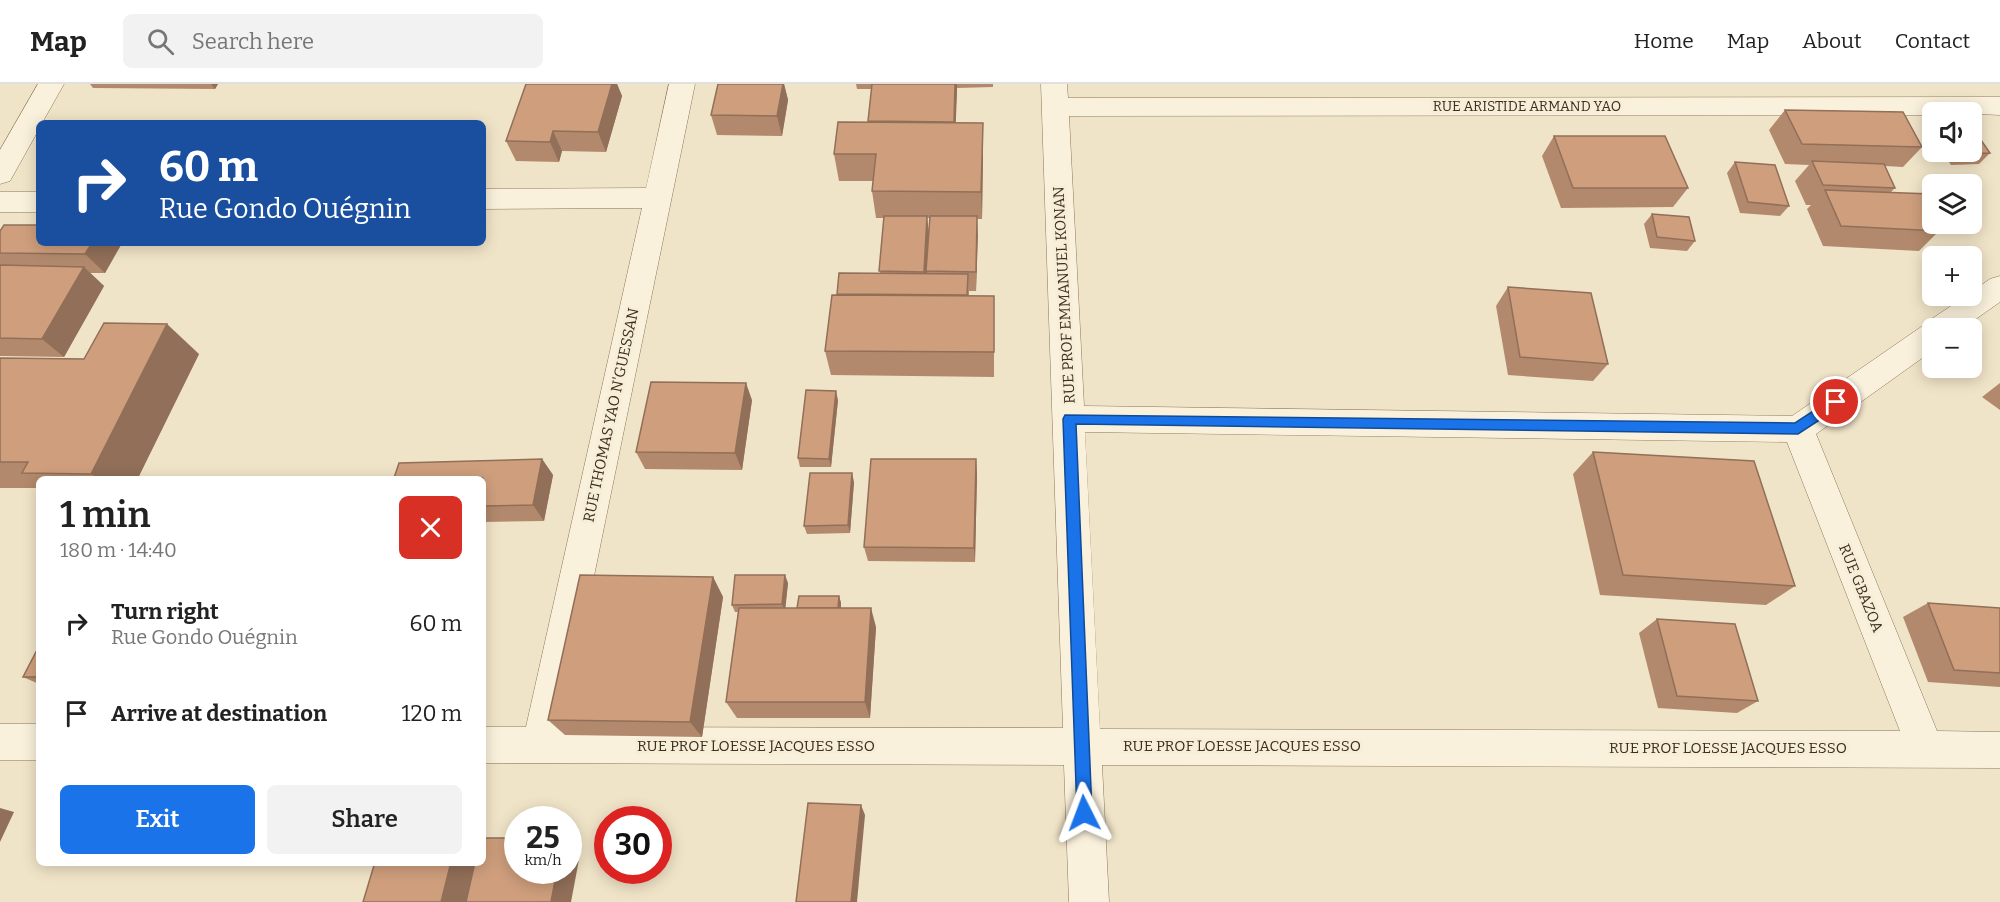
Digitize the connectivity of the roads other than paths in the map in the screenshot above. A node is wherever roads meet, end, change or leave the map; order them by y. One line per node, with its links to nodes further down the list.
1 (51, 84): 6 (street)
2 (682, 84): 7 (street, RUE THOMAS YAO N'GUESSAN)
3 (1378, 95): 4 (street, RUE ARISTIDE ARMAND YAO); 5 (street, RUE ARISTIDE ARMAND YAO)
4 (1054, 96): 14 (street, RUE PROF EMMANUEL KONAN)
5 (2000, 106)
6 (0, 174)
7 (657, 198): 8 (street); 19 (street, RUE THOMAS YAO N'GUESSAN)
8 (486, 199)
9 (0, 202): 10 (street)
10 (36, 202)
11 (2000, 287): 12 (street)
12 (1955, 318)
13 (1922, 342): 15 (street)
14 (1070, 419): 15 (street); 20 (street, RUE PROF EMMANUEL KONAN)
15 (1798, 429): 21 (street, RUE GBAZOA)
16 (0, 742): 17 (street)
17 (36, 742)
18 (486, 745): 19 (street, RUE PROF LOESSE JACQUES ESSO)
19 (541, 746): 20 (street, RUE PROF LOESSE JACQUES ESSO)
20 (1081, 746): 21 (street, RUE PROF LOESSE JACQUES ESSO); 23 (street, RUE PROF EMMANUEL KONAN)
21 (1925, 748): 22 (street, RUE PROF LOESSE JACQUES ESSO)
22 (2000, 750)
23 (1089, 902)

